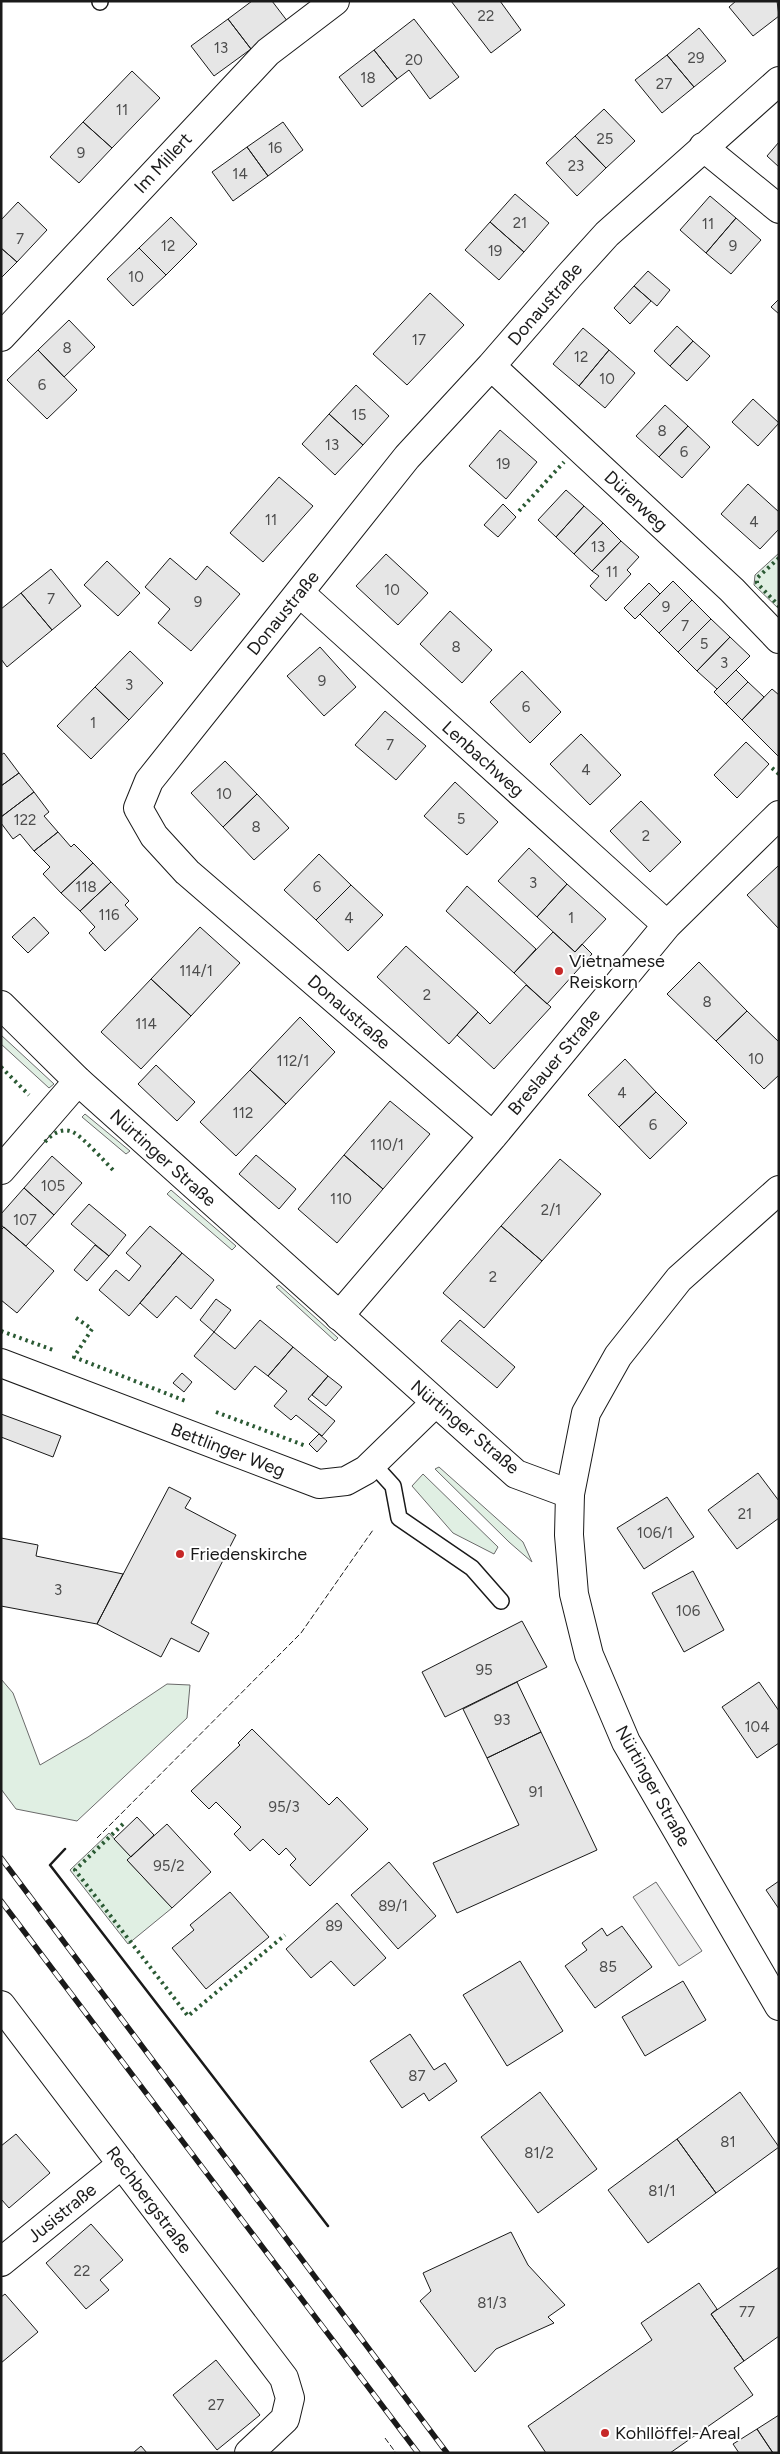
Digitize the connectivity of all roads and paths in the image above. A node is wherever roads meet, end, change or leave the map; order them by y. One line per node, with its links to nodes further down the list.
1 (335, 1): 5 (street, Im Millert)
2 (779, 81): 3 (street, Donaustraße)
3 (703, 147): 4 (street); 6 (street, Donaustraße)
4 (779, 209)
5 (1, 337)
6 (491, 366): 7 (street, Donaustraße); 8 (street, Dürerweg)
7 (300, 593): 10 (street, Lenbachweg); 13 (street, Donaustraße)
8 (779, 639)
9 (779, 815): 10 (street, Breslauer Straße)
10 (667, 925): 13 (street, Breslauer Straße)
11 (1, 1005): 12 (street, Nürtinger Straße)
12 (78, 1081): 14 (street); 16 (street, Nürtinger Straße)
13 (493, 1136): 16 (street, Breslauer Straße)
14 (1, 1170)
15 (779, 1190): 20 (street)
16 (338, 1316): 18 (street, Nürtinger Straße)
17 (1, 1363): 19 (street, Bettlinger Weg)
18 (435, 1403): 19 (street, Bettlinger Weg); 20 (street, Nürtinger Straße)
19 (373, 1464): 21 (lane)
20 (570, 1494): 23 (street, Nürtinger Straße)
21 (501, 1601)
22 (1, 2004): 24 (street, Rechbergstraße)
23 (779, 2006)
24 (122, 2164): 25 (street, Jusistraße); 26 (street, Rechbergstraße)
25 (1, 2262)
26 (248, 2453)

